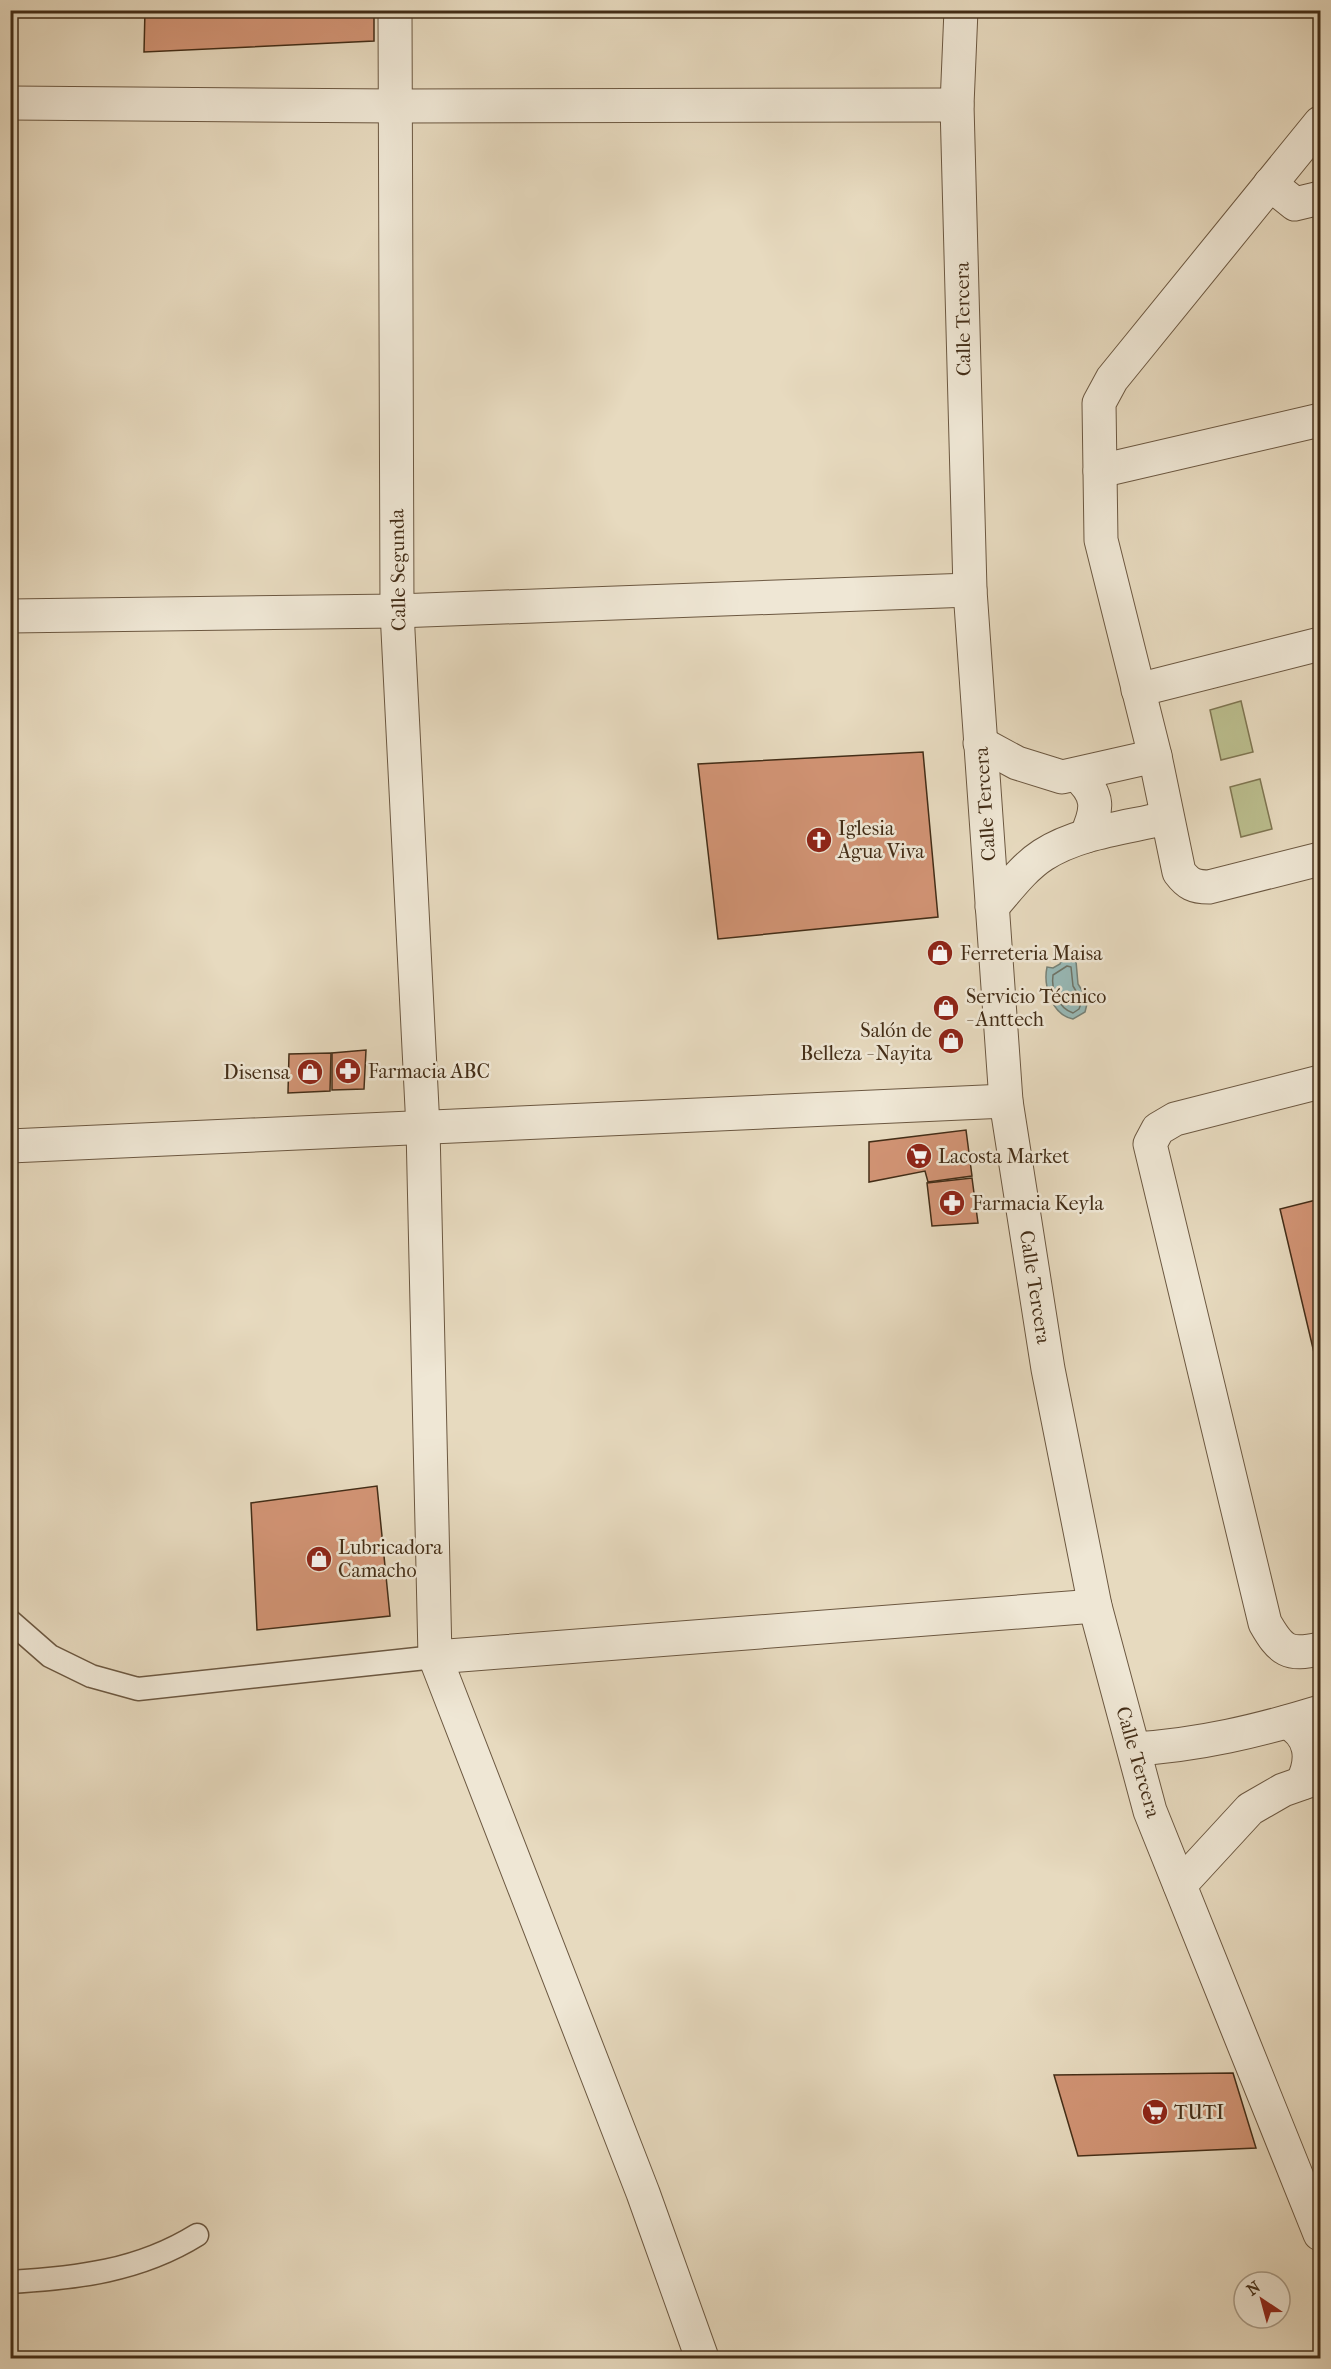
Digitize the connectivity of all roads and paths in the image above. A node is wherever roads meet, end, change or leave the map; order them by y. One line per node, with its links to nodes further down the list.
1 (395, 10): 5 (street, Calle Segunda)
2 (961, 10): 4 (street, Calle Tercera)
3 (10, 103): 5 (street)
4 (957, 105): 5 (street); 11 (street, Calle Tercera)
5 (396, 106): 12 (street, Calle Segunda)
6 (1320, 123): 7 (street)
7 (1270, 184): 8 (street); 10 (street)
8 (1320, 198)
9 (1320, 420): 10 (street)
10 (1100, 471): 15 (street)
11 (970, 590): 12 (street); 16 (street, Calle Tercera)
12 (397, 611): 13 (street); 25 (street, Calle Segunda)
13 (10, 616)
14 (1320, 644): 15 (street)
15 (1138, 690): 17 (street)
16 (980, 743): 18 (street); 22 (street, Calle Tercera)
17 (1155, 756): 18 (street); 19 (street)
18 (1077, 775): 20 (street)
19 (1166, 818): 20 (street); 21 (street)
20 (1086, 836): 22 (street)
21 (1320, 860)
22 (992, 908): 24 (street, Calle Tercera)
23 (1320, 1082): 29 (street)
24 (1006, 1101): 25 (street); 27 (street, Calle Tercera)
25 (423, 1128): 26 (street); 30 (street, Calle Segunda)
26 (10, 1146)
27 (1095, 1606): 30 (street); 33 (street, Calle Tercera)
28 (10, 1621): 30 (lane)
29 (1320, 1649)
30 (435, 1657): 39 (street, Calle Segunda)
31 (1320, 1712): 32 (street)
32 (1287, 1722): 33 (street); 34 (street)
33 (1134, 1749): 35 (street, Calle Tercera)
34 (1311, 1780): 35 (street)
35 (1180, 1885): 36 (street, Calle Tercera)
36 (1320, 2234)
37 (197, 2235): 38 (lane)
38 (10, 2282)
39 (702, 2358)

